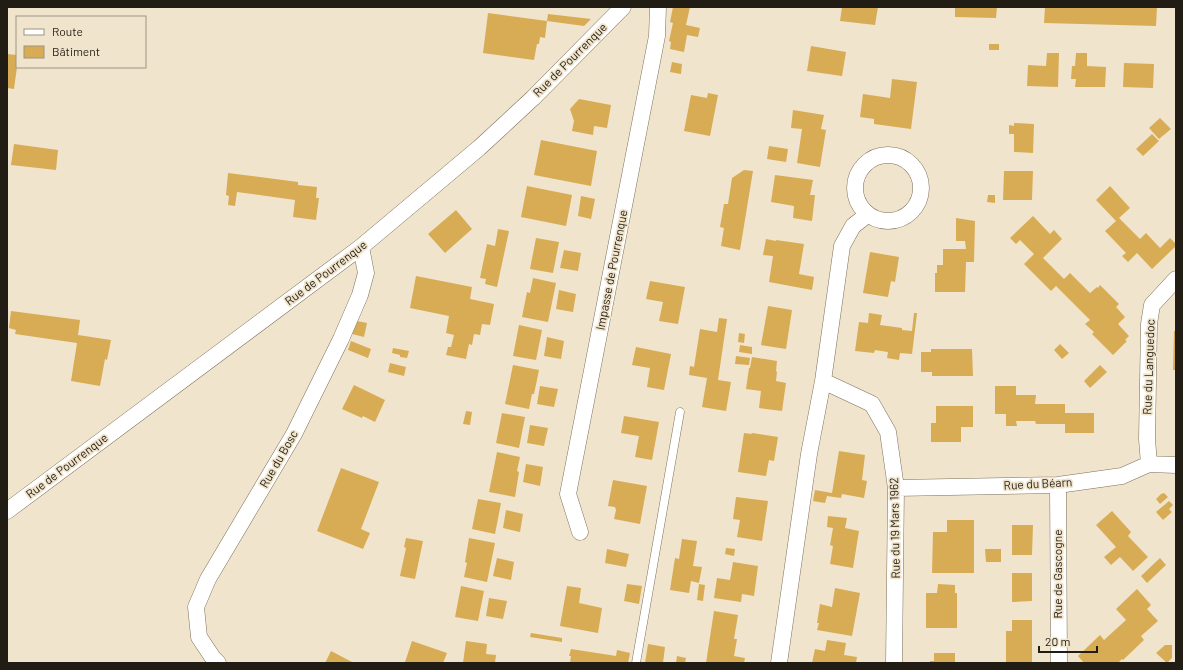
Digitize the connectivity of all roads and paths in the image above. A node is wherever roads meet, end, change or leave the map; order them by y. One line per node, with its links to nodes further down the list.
1 (623, 7): 4 (street, Rue de Pourrenque)
2 (658, 7): 13 (street, Impasse de Pourrenque)
3 (868, 215): 3 (street); 6 (street)
4 (361, 247): 12 (street, Rue de Pourrenque); 14 (street, Rue du Bosc)
5 (1176, 279): 8 (street, Rue du Languedoc)
6 (823, 381): 11 (street, Rue du 19 Mars 1962); 16 (street)
7 (680, 412): 15 (lane)
8 (1149, 464): 9 (street, Rue du Béarn); 10 (street, Rue du Béarn)
9 (1176, 465)
10 (1058, 485): 11 (street, Rue du Béarn); 18 (street, Rue de Gascogne)
11 (896, 488): 17 (street, Rue du 19 Mars 1962)
12 (7, 511)
13 (580, 532)
14 (218, 663)
15 (636, 663)
16 (779, 663)
17 (894, 663)
18 (1059, 663)

